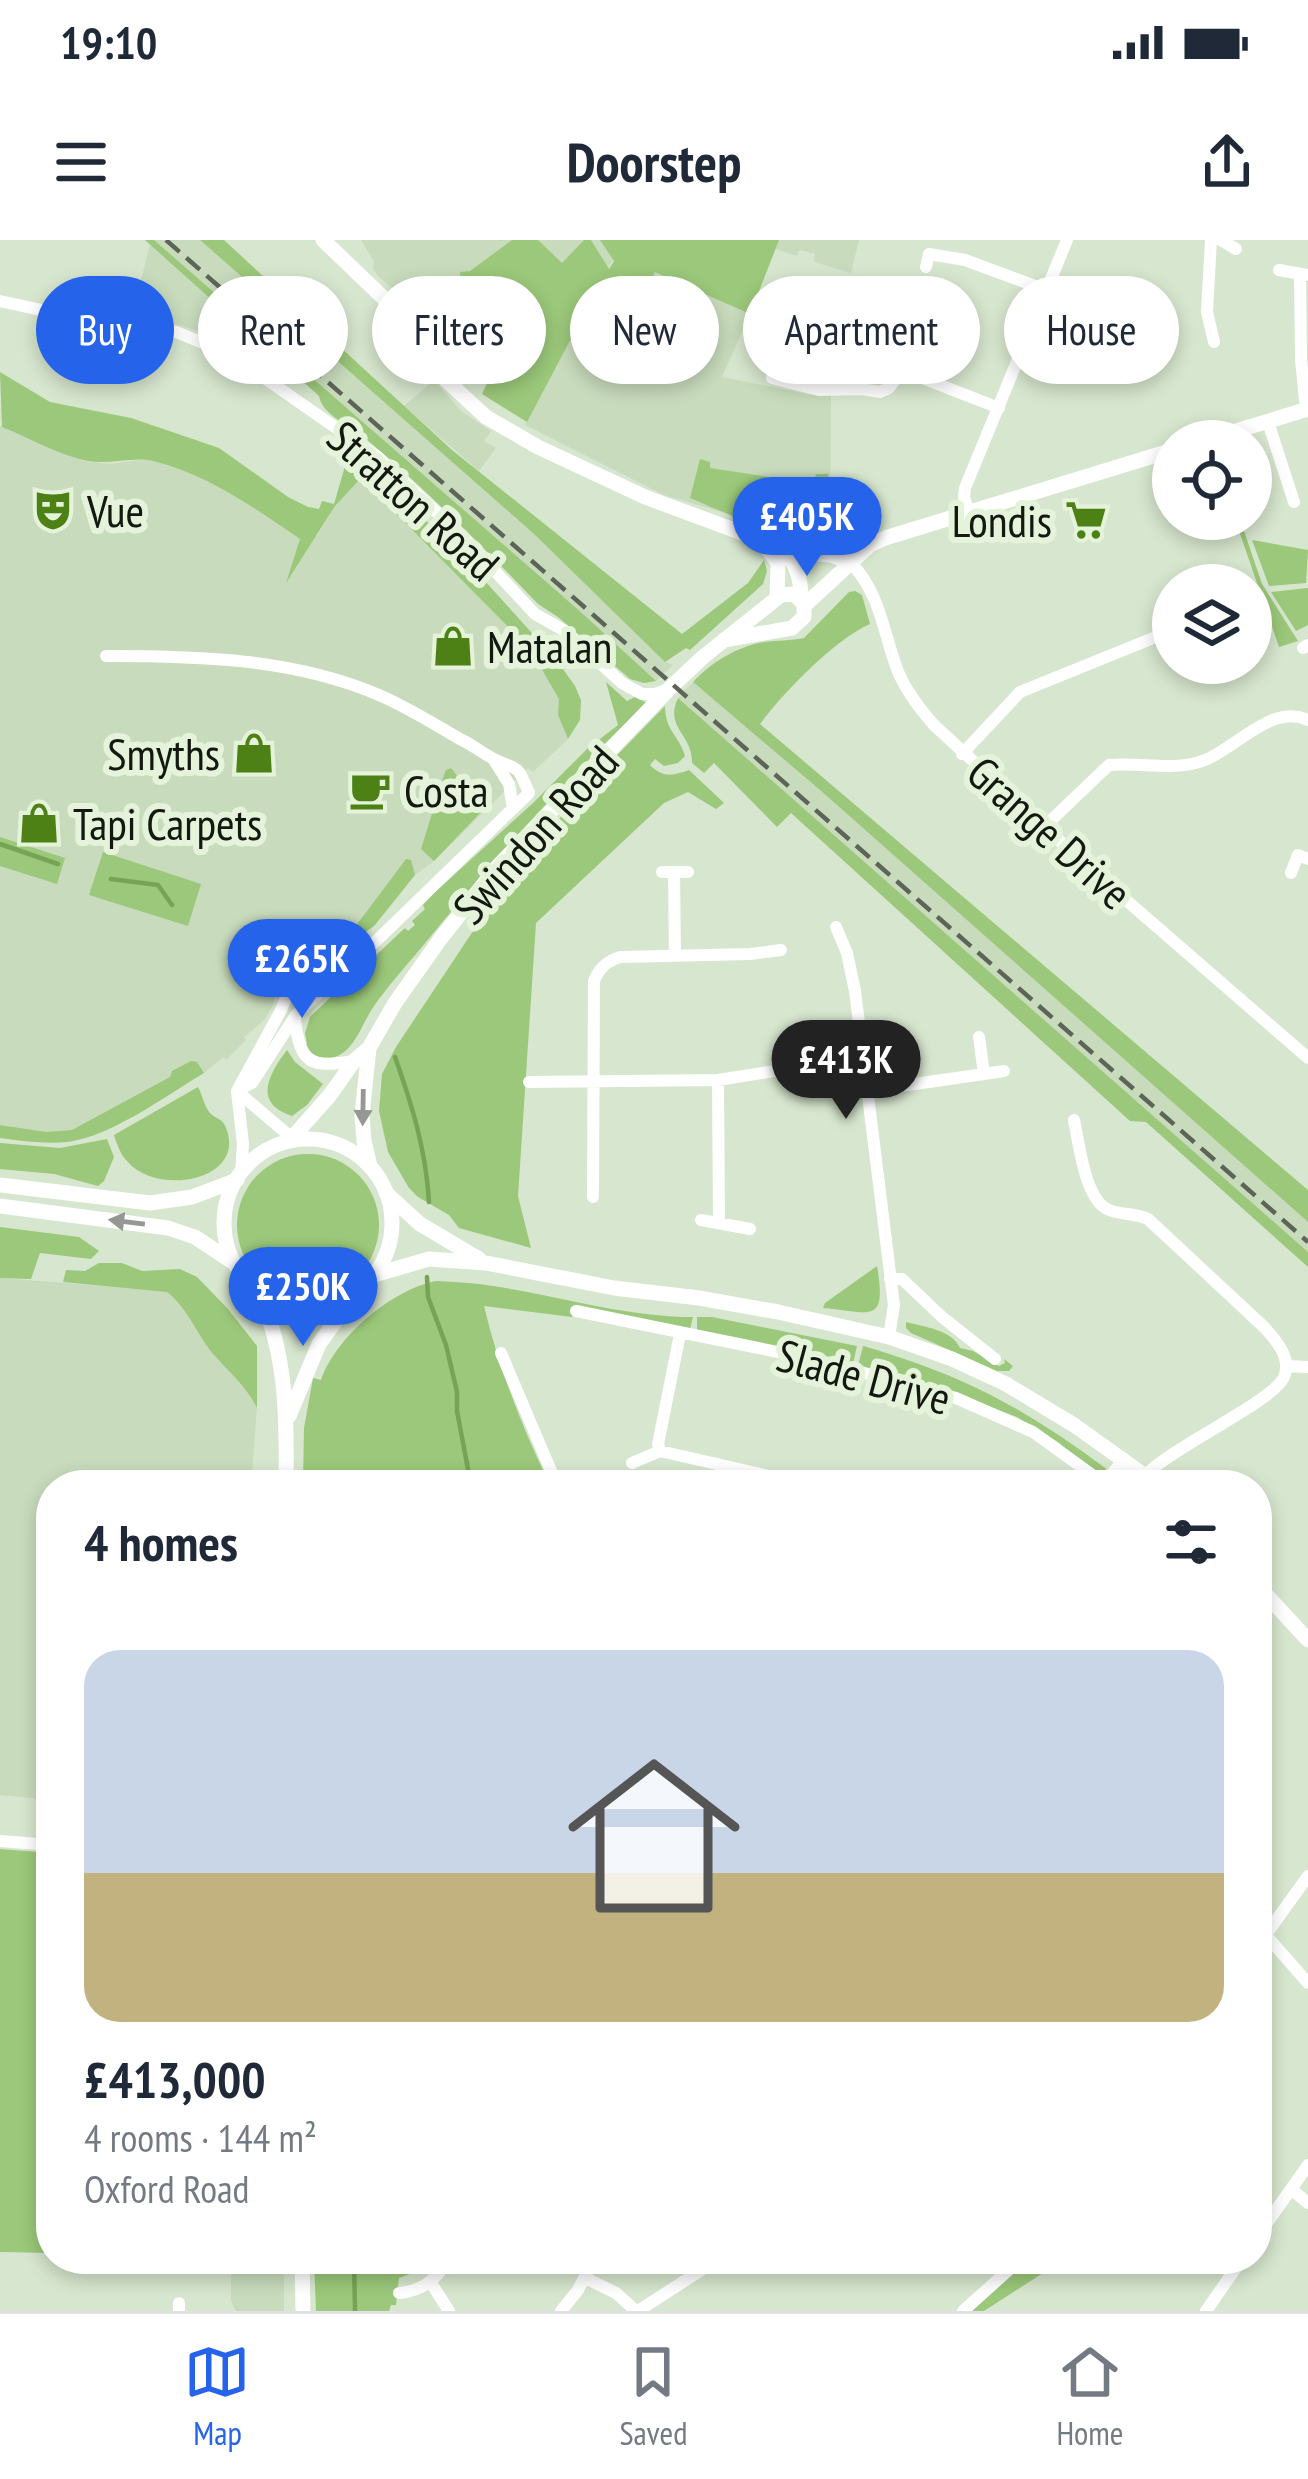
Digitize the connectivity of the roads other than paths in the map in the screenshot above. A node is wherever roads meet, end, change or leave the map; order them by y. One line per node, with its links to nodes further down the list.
1 (323, 240): 24 (main road)
2 (1067, 240): 10 (street)
3 (1211, 240): 12 (street)
4 (1221, 240): 5 (street)
5 (1237, 249)
6 (926, 267): 9 (street)
7 (1279, 270): 8 (street)
8 (1304, 275): 18 (street)
9 (1006, 276)
10 (1052, 276)
11 (0, 302): 33 (street, Stratton Road)
12 (1214, 342)
13 (795, 384): 14 (street)
14 (894, 384)
15 (937, 384): 17 (street)
16 (1009, 384): 17 (street)
17 (999, 408): 23 (street)
18 (1307, 410): 19 (main road)
19 (1272, 421)
20 (1272, 434): 22 (street)
21 (1152, 456): 23 (main road)
22 (1294, 502)
23 (968, 512): 26 (main road)
24 (761, 540): 25 (main road); 27 (main road)
25 (780, 546): 26 (main road); 28 (main road)
26 (851, 563): 28 (main road); 35 (street, Grange Drive)
27 (775, 599): 28 (main road); 29 (main road); 31 (main road, Swindon Road)
28 (802, 602): 29 (main road)
29 (785, 628): 31 (main road, Swindon Road)
30 (1152, 638): 35 (street)
31 (724, 640): 33 (main road, Swindon Road)
32 (106, 656): 36 (street)
33 (669, 689): 51 (main road, Swindon Road)
34 (1308, 720): 38 (street)
35 (962, 754): 38 (street, Grange Drive)
36 (493, 759): 37 (street); 37 (street)
37 (513, 809): 46 (street)
38 (1044, 826): 53 (street, Grange Drive)
39 (1306, 838): 40 (street)
40 (1303, 857): 42 (street)
41 (675, 872): 45 (street)
42 (1291, 873)
43 (836, 927): 52 (street)
44 (781, 950): 45 (street)
45 (675, 956): 59 (street)
46 (327, 969): 47 (street); 48 (street)
47 (292, 982): 48 (street); 60 (street)
48 (316, 994): 49 (street)
49 (295, 1018): 54 (street); 60 (street)
50 (979, 1036): 56 (street)
51 (369, 1048): 54 (main road, Swindon Road); 64 (main road, Swindon Road, one-way to 64)
52 (863, 1057): 57 (street); 61 (street)
53 (1308, 1058)
54 (354, 1060): 63 (main road, Swindon Road)
55 (1004, 1072): 56 (street)
56 (984, 1074): 61 (street)
57 (718, 1080): 59 (street); 71 (street)
58 (529, 1082): 59 (street)
59 (595, 1082): 68 (street)
60 (237, 1091): 63 (street); 65 (street)
61 (866, 1091): 76 (street)
62 (1074, 1120): 84 (street)
63 (292, 1138): 64 (main road); 65 (main road)
64 (370, 1166): 67 (main road)
65 (239, 1177): 66 (main road); 73 (main road)
66 (0, 1185)
67 (384, 1191): 74 (main road, Slade Drive); 75 (main road)
68 (593, 1197)
69 (0, 1206): 73 (main road, one-way to 69)
70 (701, 1220): 71 (street)
71 (719, 1223): 72 (street)
72 (750, 1229)
73 (234, 1263): 77 (main road)
74 (486, 1263): 75 (main road, Slade Drive); 81 (main road, Slade Drive)
75 (374, 1275): 78 (main road)
76 (890, 1279): 81 (street); 83 (street)
77 (258, 1291): 78 (main road); 86 (main road)
78 (356, 1293): 86 (main road)
79 (577, 1312): 80 (street, Slade Drive)
80 (680, 1334): 87 (street); 93 (street, Slade Drive)
81 (889, 1337): 88 (main road, Slade Drive)
82 (501, 1353): 91 (street)
83 (995, 1359)
84 (1286, 1366): 85 (street); 96 (street)
85 (1308, 1367)
86 (287, 1423): 90 (main road)
87 (660, 1451): 89 (street); 92 (street)
88 (1124, 1459): 94 (street, Slade Drive); 95 (main road, Slade Drive)
89 (632, 1463)
90 (286, 1470)
91 (552, 1470)
92 (743, 1470)
93 (1085, 1470)
94 (1115, 1470)
95 (1139, 1470)
96 (1158, 1470)
97 (1272, 1601): 98 (main road)
98 (1308, 1640)
99 (0, 1841): 100 (street)
100 (36, 1844)
101 (1308, 1876): 102 (street)
102 (1272, 1918)
103 (1272, 1942): 104 (street)
104 (1308, 1983)
105 (1308, 2165): 106 (street)
106 (1291, 2189): 107 (street); 108 (street)
107 (1308, 2203)
108 (1272, 2216)
109 (302, 2274): 118 (main road)
110 (437, 2274): 116 (street)
111 (587, 2274): 115 (street)
112 (695, 2274): 121 (street)
113 (1004, 2274): 122 (street)
114 (1232, 2274): 123 (street)
115 (585, 2278): 120 (street); 121 (street)
116 (431, 2283): 117 (street); 119 (street)
117 (399, 2293)
118 (303, 2311)
119 (448, 2311)
120 (561, 2311)
121 (637, 2311)
122 (963, 2311)
123 (1206, 2311)

